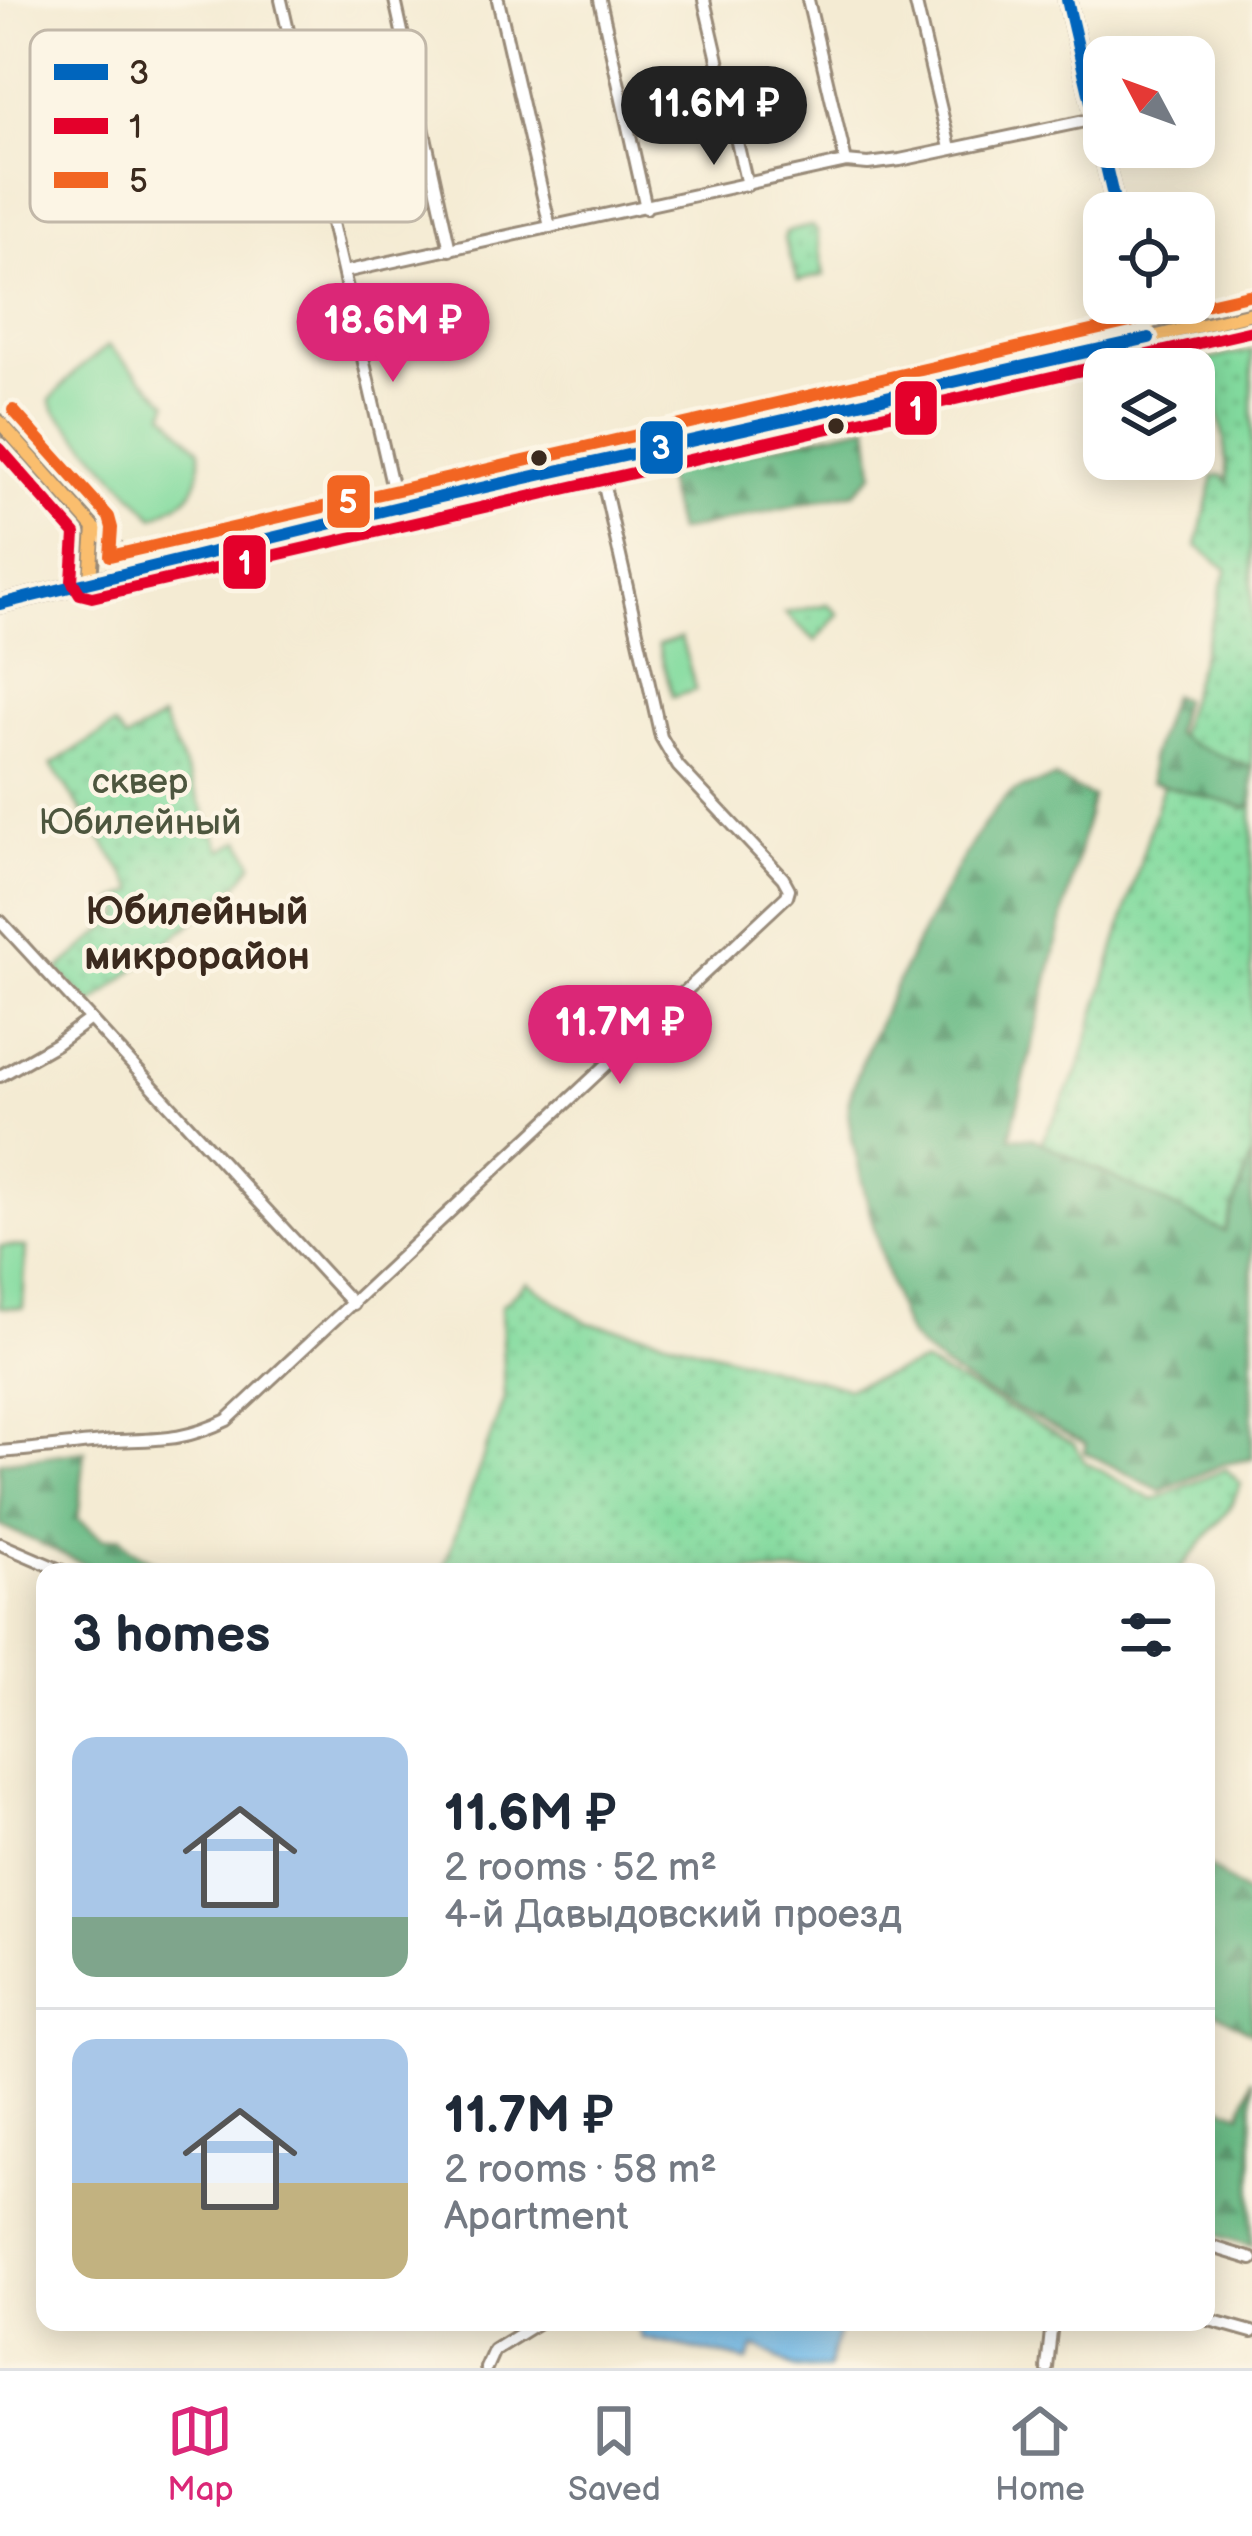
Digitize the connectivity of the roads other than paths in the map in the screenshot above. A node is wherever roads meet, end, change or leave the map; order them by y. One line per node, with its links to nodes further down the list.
1 (281, 0): 9 (street)
2 (395, 0): 10 (street)
3 (498, 0): 19 (street)
4 (600, 0): 17 (street)
5 (704, 0): 16 (street)
6 (808, 0): 15 (street)
7 (915, 0): 14 (street)
8 (1067, 0): 11 (highway)
9 (288, 30)
10 (402, 30)
11 (1083, 71)
12 (1083, 121): 14 (street)
13 (426, 141): 20 (street)
14 (950, 148): 15 (street)
15 (846, 162): 16 (street)
16 (747, 184): 17 (street)
17 (646, 208): 19 (street)
18 (332, 222): 21 (street)
19 (550, 227): 20 (street)
20 (450, 250): 21 (street)
21 (344, 272): 27 (street)
22 (1252, 313): 24 (main road)
23 (1145, 324): 24 (highway)
24 (1149, 338): 26 (highway)
25 (0, 422): 28 (main road)
26 (603, 460): 27 (highway); 35 (street)
27 (397, 507): 29 (highway)
28 (94, 528): 29 (main road); 30 (main road)
29 (139, 568): 30 (highway)
30 (91, 579): 31 (highway)
31 (0, 604)
32 (0, 921): 33 (street)
33 (90, 1019): 34 (street); 35 (street)
34 (0, 1076)
35 (352, 1304): 36 (street)
36 (0, 1452)
37 (0, 1544): 38 (street)
38 (44, 1563)
39 (1215, 2248): 40 (street)
40 (1252, 2258)
41 (1215, 2322): 44 (street)
42 (525, 2331): 45 (street)
43 (1051, 2331): 46 (street)
44 (1252, 2332)
45 (486, 2368)
46 (1047, 2368)

